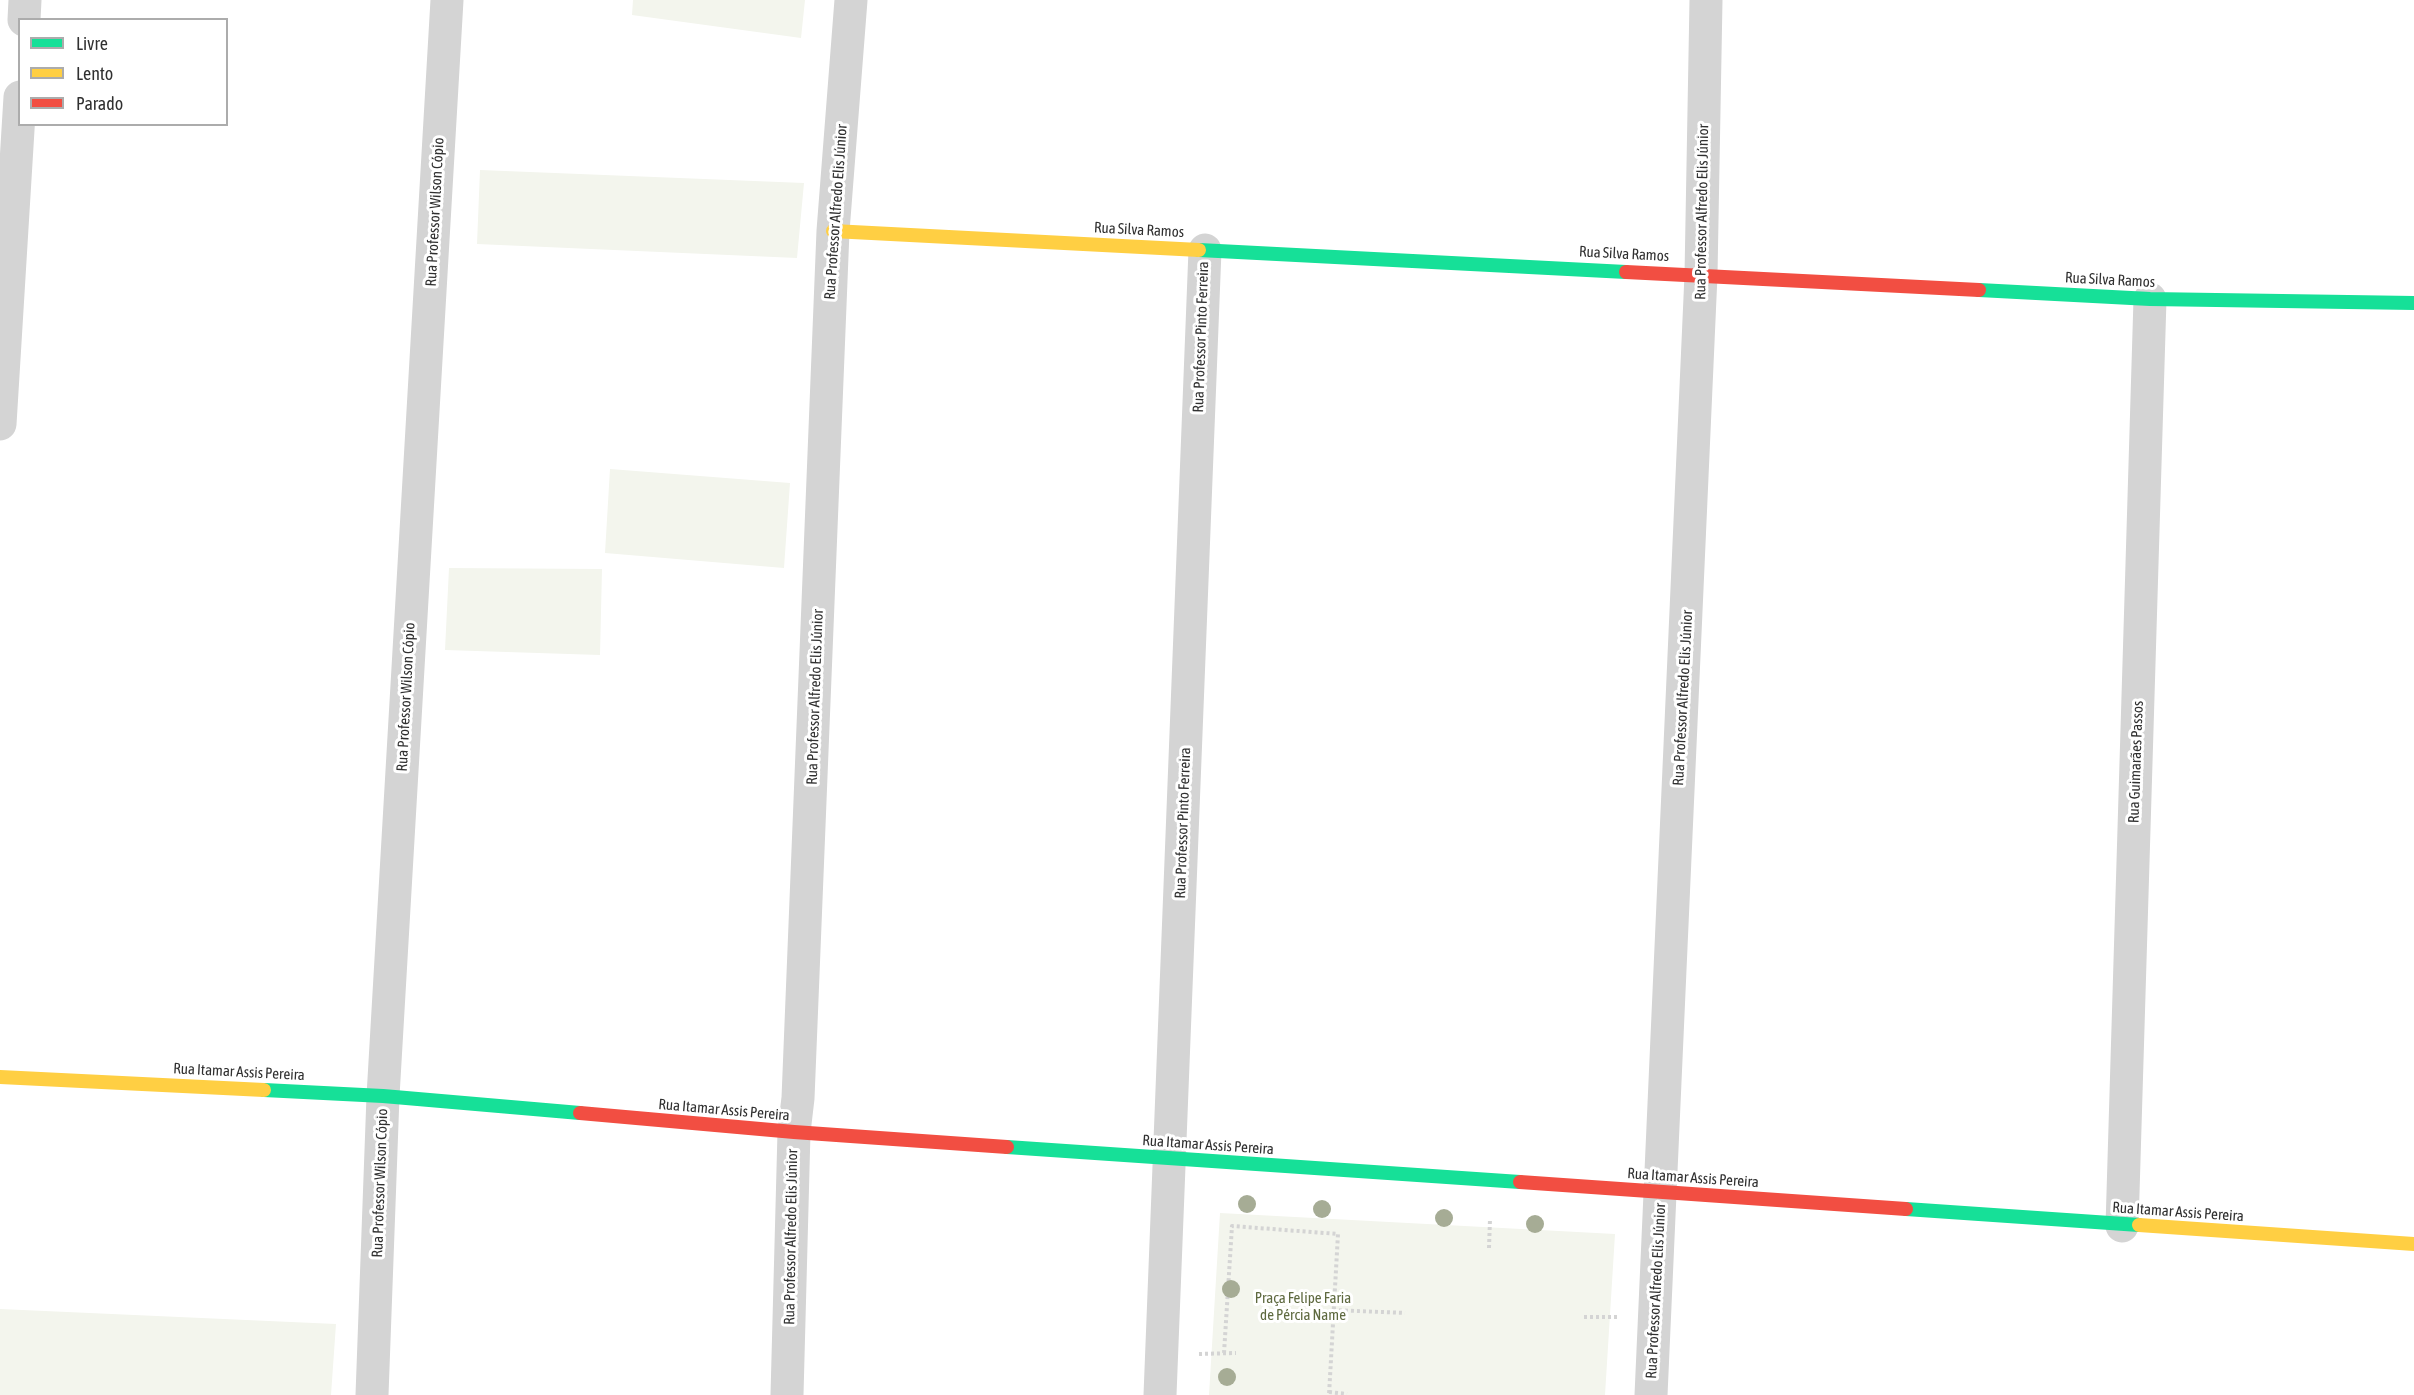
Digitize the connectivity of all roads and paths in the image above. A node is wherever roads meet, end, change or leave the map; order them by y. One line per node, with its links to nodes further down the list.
1 (25, 0): 5 (street)
2 (447, 0): 14 (street, Rua Professor Wilson Cópio)
3 (851, 0): 7 (street, Rua Professor Alfredo Elis Júnior)
4 (1706, 0): 9 (street, Rua Professor Alfredo Elis Júnior)
5 (24, 18)
6 (18, 126): 12 (street)
7 (833, 231): 8 (street, Rua Silva Ramos); 15 (street, Rua Professor Alfredo Elis Júnior)
8 (1204, 250): 9 (street, Rua Silva Ramos); 16 (street, Rua Professor Pinto Ferreira)
9 (1701, 275): 10 (street, Rua Silva Ramos); 17 (street, Rua Professor Alfredo Elis Júnior)
10 (2150, 299): 11 (street, Rua Silva Ramos); 19 (street, Rua Guimarães Passos)
11 (2414, 303)
12 (0, 424)
13 (0, 1077): 14 (street, Rua Itamar Assis Pereira)
14 (383, 1096): 15 (street, Rua Itamar Assis Pereira); 33 (street, Rua Professor Wilson Cópio)
15 (794, 1132): 16 (street, Rua Itamar Assis Pereira); 34 (street, Rua Professor Alfredo Elis Júnior)
16 (1171, 1159): 17 (street, Rua Itamar Assis Pereira); 35 (street, Rua Professor Pinto Ferreira)
17 (1661, 1192): 19 (street, Rua Itamar Assis Pereira); 36 (street, Rua Professor Alfredo Elis Júnior)
18 (1491, 1215): 21 (path)
19 (2122, 1226): 20 (street, Rua Itamar Assis Pereira)
20 (2414, 1244)
21 (1489, 1248)
22 (1333, 1310): 23 (path); 27 (path); 31 (path)
23 (1405, 1313)
24 (1584, 1317): 25 (path)
25 (1620, 1317)
26 (1199, 1342): 29 (path)
27 (1224, 1353): 28 (path); 29 (path)
28 (1236, 1353)
29 (1199, 1354): 30 (path)
30 (1198, 1364)
31 (1329, 1394): 32 (path)
32 (1347, 1394)
33 (372, 1395)
34 (787, 1395)
35 (1160, 1395)
36 (1651, 1395)

